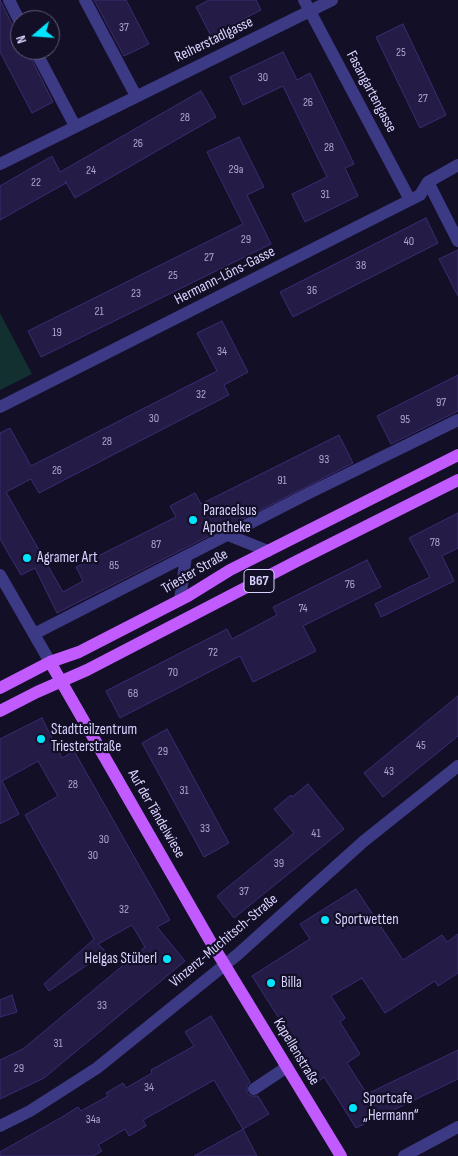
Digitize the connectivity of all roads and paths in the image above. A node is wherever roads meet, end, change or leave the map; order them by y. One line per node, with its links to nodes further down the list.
1 (85, 0): 5 (street)
2 (332, 0): 3 (street, Reiherstadlgasse)
3 (307, 6): 5 (street, Reiherstadlgasse); 10 (street, Fasangartengasse)
4 (40, 60): 6 (street)
5 (136, 96): 6 (street, Reiherstadlgasse)
6 (75, 126): 7 (street, Reiherstadlgasse)
7 (0, 164)
8 (458, 166): 9 (street, Hermann-Löns-Gasse)
9 (428, 182): 10 (street, Hermann-Löns-Gasse); 11 (street)
10 (410, 200): 12 (street, Hermann-Löns-Gasse)
11 (458, 241)
12 (0, 407)
13 (458, 420): 16 (street, Triester Straße)
14 (458, 455): 17 (main road, Triester Straße / B67)
15 (458, 480): 23 (main road, B67)
16 (228, 535): 17 (street); 18 (street, Triester Straße)
17 (268, 551): 20 (main road, Triester Straße / B67)
18 (186, 556): 20 (street); 21 (street, Triester Straße)
19 (0, 575): 21 (street, Auf der Tändelwiese)
20 (180, 600): 22 (main road, Triester Straße / B67)
21 (34, 634): 22 (street, Auf der Tändelwiese)
22 (50, 662): 23 (main road, Auf der Tändelwiese); 24 (main road, Triester Straße / B67)
23 (60, 683): 25 (main road, B67); 27 (main road, Auf der Tändelwiese)
24 (0, 688)
25 (0, 711)
26 (458, 766): 27 (street, Vinzenz-Muchitsch-Straße)
27 (224, 965): 28 (main road, Kapellenstraße); 30 (street, Vinzenz-Muchitsch-Straße)
28 (286, 1067): 29 (street); 32 (main road, Kapellenstraße)
29 (254, 1088)
30 (0, 1126)
31 (458, 1127): 33 (street)
32 (341, 1156)
33 (404, 1156)

